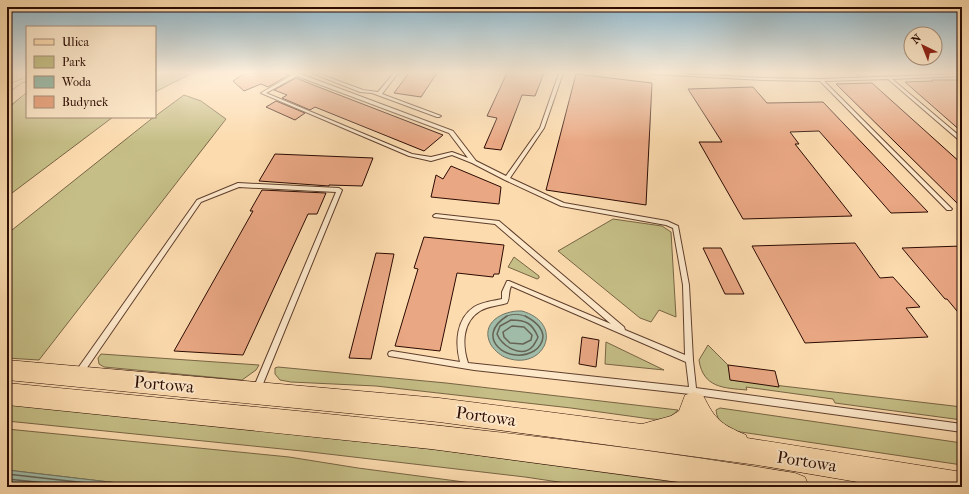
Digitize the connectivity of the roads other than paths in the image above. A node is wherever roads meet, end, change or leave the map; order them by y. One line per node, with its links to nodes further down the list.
1 (270, 96): 9 (lane)
2 (356, 96): 9 (lane)
3 (385, 96): 7 (lane)
4 (553, 96): 10 (lane)
5 (837, 96): 11 (lane)
6 (910, 96): 8 (lane)
7 (440, 116)
8 (962, 140)
9 (474, 162): 10 (lane)
10 (507, 179): 15 (lane)
11 (949, 210)
12 (436, 216): 13 (lane)
13 (626, 332): 15 (lane); 16 (lane)
14 (392, 354): 16 (lane)
15 (689, 360): 21 (lane)
16 (465, 365): 21 (lane)
17 (7, 370): 18 (main road, Portowa)
18 (76, 377): 19 (main road, Portowa); 19 (lane)
19 (256, 393): 23 (main road, Portowa)
20 (7, 394): 26 (main road, Portowa)
21 (693, 397): 22 (lane); 23 (main road); 24 (main road)
22 (962, 428)
23 (638, 437): 24 (main road, Portowa)
24 (757, 452): 25 (main road, Portowa)
25 (962, 486)
26 (795, 487)

